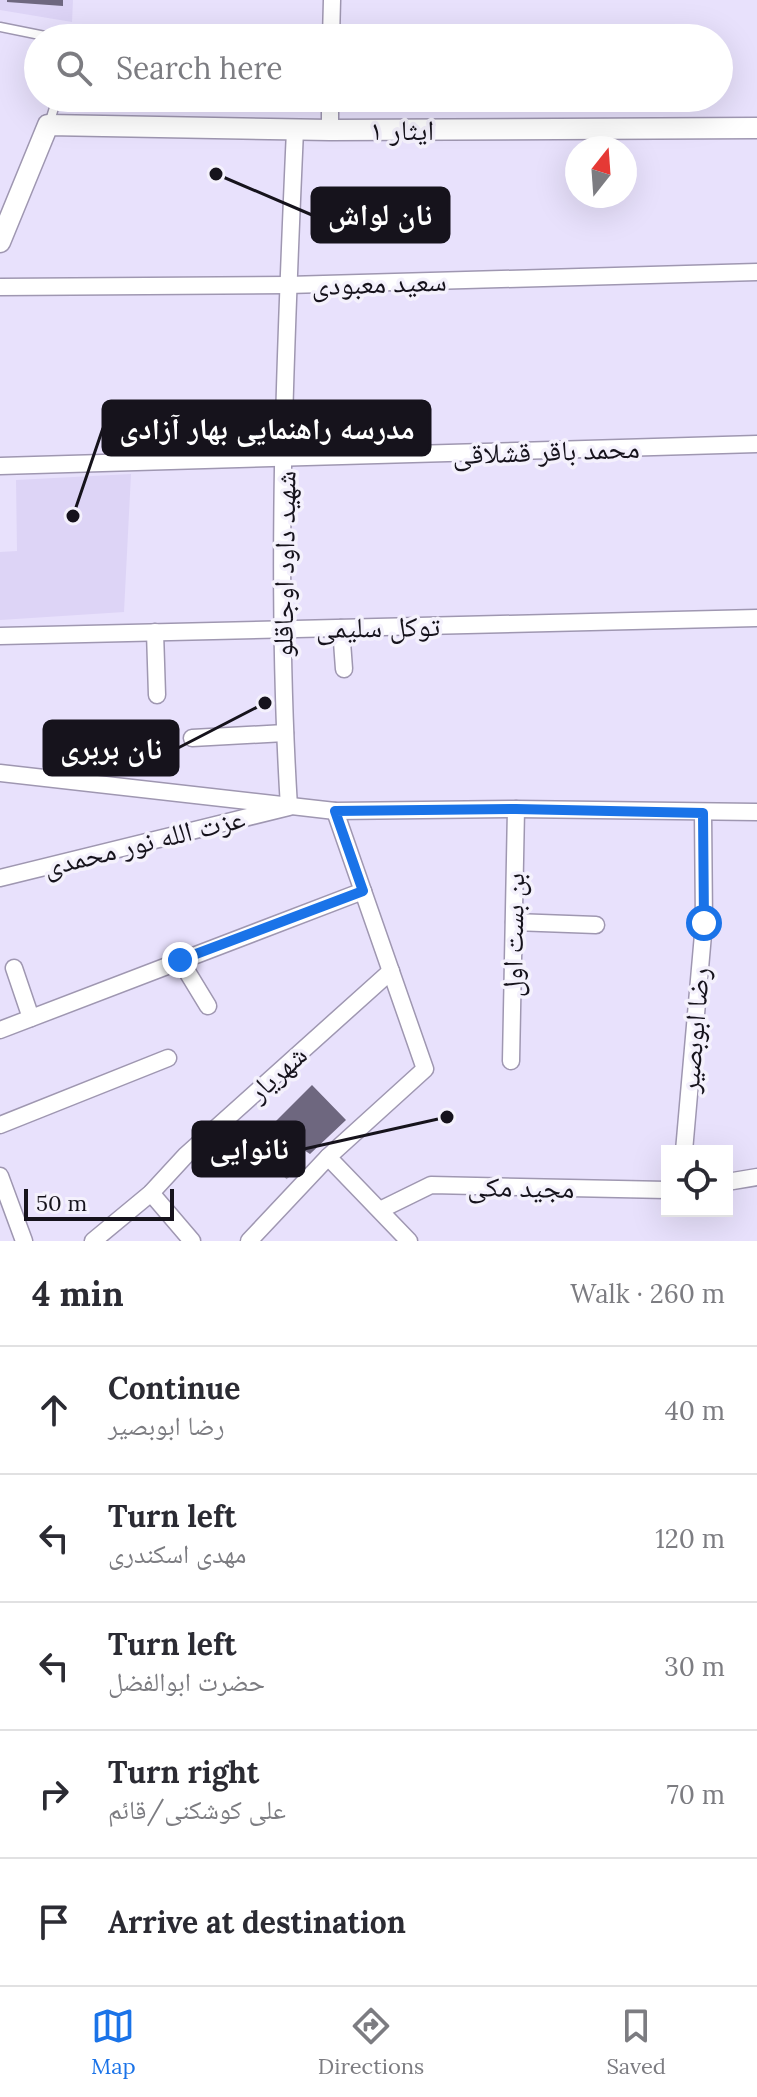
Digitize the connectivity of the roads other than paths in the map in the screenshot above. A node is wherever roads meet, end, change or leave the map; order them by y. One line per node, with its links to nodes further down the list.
1 (332, 0): 2 (street)
2 (331, 24)
3 (0, 27): 4 (lane)
4 (24, 32)
5 (52, 112): 7 (lane)
6 (330, 112): 10 (street)
7 (48, 125): 9 (street, ایثار ۱); 11 (street)
8 (757, 128): 10 (street, ایثار ۱)
9 (295, 130): 10 (street, ایثار ۱); 14 (street, شهید داود اوجاقلو)
10 (330, 130)
11 (6, 211): 12 (street)
12 (0, 242)
13 (757, 272): 14 (street, سعید معبودی)
14 (288, 285): 15 (street, سعید معبودی); 17 (street, شهید داود اوجاقلو)
15 (0, 287)
16 (757, 444): 17 (street, محمد باقر قشلاقی)
17 (285, 459): 18 (street, محمد باقر قشلاقی); 21 (street, شهید داود اوجاقلو)
18 (0, 466)
19 (757, 618): 20 (street, توکل سلیمی)
20 (341, 628): 21 (street, توکل سلیمی); 24 (street)
21 (281, 629): 22 (street, توکل سلیمی); 26 (street, شهید داود اوجاقلو)
22 (155, 632): 23 (street, توکل سلیمی); 25 (street)
23 (0, 636)
24 (344, 669)
25 (157, 695)
26 (285, 733): 27 (street); 29 (street, شهید داود اوجاقلو)
27 (192, 738)
28 (0, 773): 29 (street)
29 (289, 807): 31 (street); 34 (street, عزت الله نور محمدی)
30 (516, 809): 31 (street); 33 (street); 36 (street, بن بست اول)
31 (335, 811): 35 (street)
32 (757, 812): 33 (street)
33 (703, 813): 47 (street, رضا ابوبصیر)
34 (0, 878)
35 (363, 891): 38 (street); 40 (street)
36 (514, 922): 37 (street); 45 (street, بن بست اول)
37 (596, 925)
38 (180, 960): 41 (street); 42 (street)
39 (14, 968): 42 (street)
40 (391, 971): 48 (street); 53 (street, شهریار)
41 (208, 1006)
42 (31, 1018): 43 (street)
43 (0, 1030)
44 (168, 1058): 46 (street)
45 (511, 1061)
46 (0, 1125)
47 (685, 1145)
48 (328, 1157): 54 (street); 58 (street)
49 (0, 1176): 55 (street)
50 (757, 1177): 51 (street)
51 (733, 1181)
52 (661, 1190): 54 (street, مجید مکی)
53 (151, 1193): 56 (street, شهریار); 57 (street)
54 (380, 1210): 59 (street)
55 (24, 1241)
56 (93, 1241)
57 (192, 1241)
58 (249, 1241)
59 (409, 1241)

